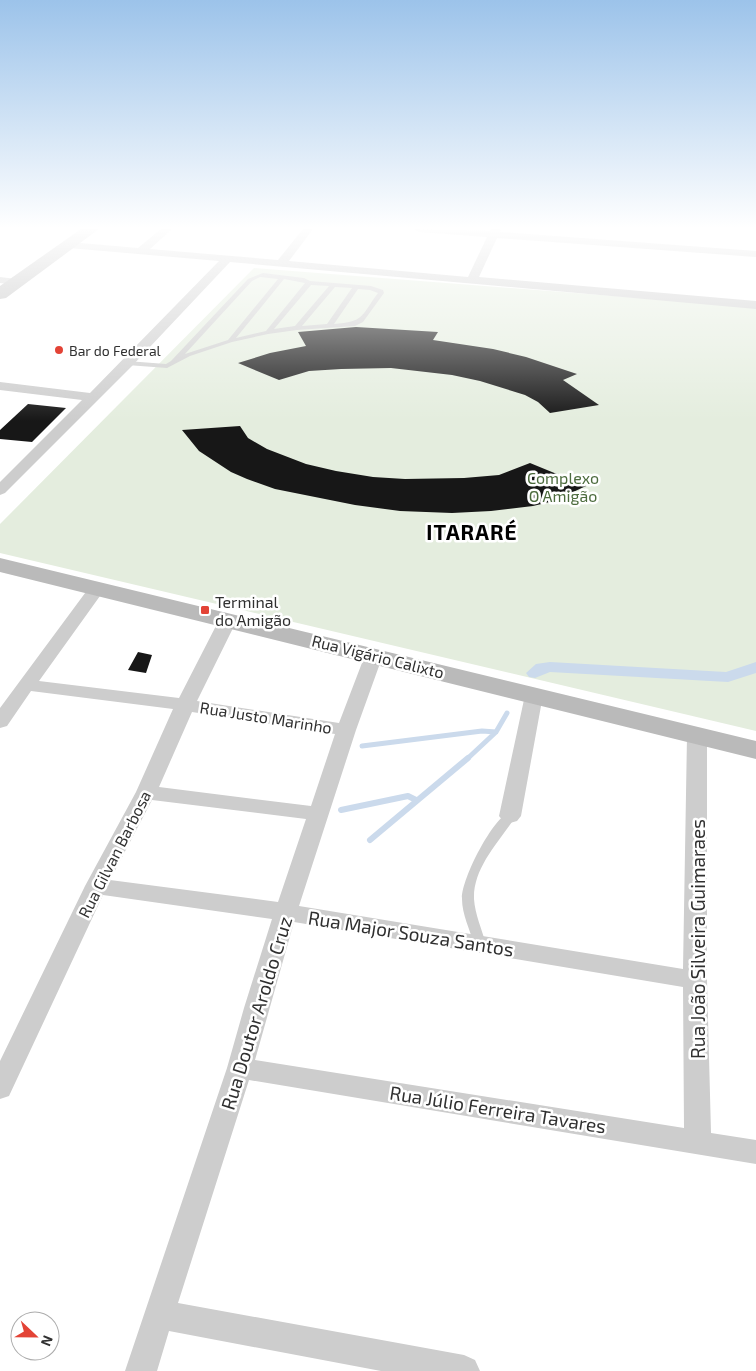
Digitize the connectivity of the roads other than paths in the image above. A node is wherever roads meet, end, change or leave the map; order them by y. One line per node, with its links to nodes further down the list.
1 (194, 293): 15 (street)
2 (239, 293): 14 (lane)
3 (270, 293): 13 (lane)
4 (301, 293): 12 (lane)
5 (327, 293): 11 (lane)
6 (352, 293): 10 (lane)
7 (381, 293): 10 (lane)
8 (614, 293): 9 (street)
9 (756, 305)
10 (329, 326): 11 (lane)
11 (296, 328): 12 (lane)
12 (268, 332): 13 (lane)
13 (230, 341): 14 (lane)
14 (174, 362): 15 (lane)
15 (127, 363): 17 (street)
16 (0, 386): 17 (street)
17 (92, 398): 18 (street)
18 (0, 490)
19 (0, 565): 20 (main road, Rua Vigário Calixto)
20 (97, 589): 21 (main road, Rua Vigário Calixto); 23 (street)
21 (228, 620): 22 (main road, Rua Vigário Calixto); 25 (street, Rua Gilvan Barbosa)
22 (374, 655): 24 (main road, Rua Vigário Calixto); 27 (street, Rua Doutor Aroldo Cruz)
23 (26, 684): 25 (street, Rua Justo Marinho); 26 (street)
24 (534, 695): 28 (main road, Rua Vigário Calixto); 32 (street)
25 (185, 705): 27 (street, Rua Justo Marinho); 30 (street, Rua Gilvan Barbosa)
26 (0, 722)
27 (346, 730): 31 (street, Rua Doutor Aroldo Cruz)
28 (696, 736): 29 (main road, Rua Vigário Calixto); 36 (street, Rua João Silveira Guimaraes)
29 (756, 750)
30 (146, 792): 31 (street); 33 (street, Rua Gilvan Barbosa)
31 (319, 814): 34 (street, Rua Doutor Aroldo Cruz)
32 (510, 816): 35 (lane)
33 (96, 886): 34 (street, Rua Major Souza Santos); 38 (street, Rua Gilvan Barbosa)
34 (286, 912): 35 (street, Rua Major Souza Santos); 37 (street, Rua Doutor Aroldo Cruz)
35 (480, 944): 36 (street, Rua Major Souza Santos)
36 (695, 980): 39 (street, Rua João Silveira Guimaraes)
37 (240, 1068): 39 (street, Rua Júlio Ferreira Tavares); 41 (street, Rua Doutor Aroldo Cruz)
38 (0, 1088)
39 (698, 1142): 40 (street, Rua Júlio Ferreira Tavares)
40 (756, 1152)
41 (159, 1314): 42 (street, Rua Doutor Aroldo Cruz); 43 (street)
42 (141, 1371)
43 (464, 1371)

